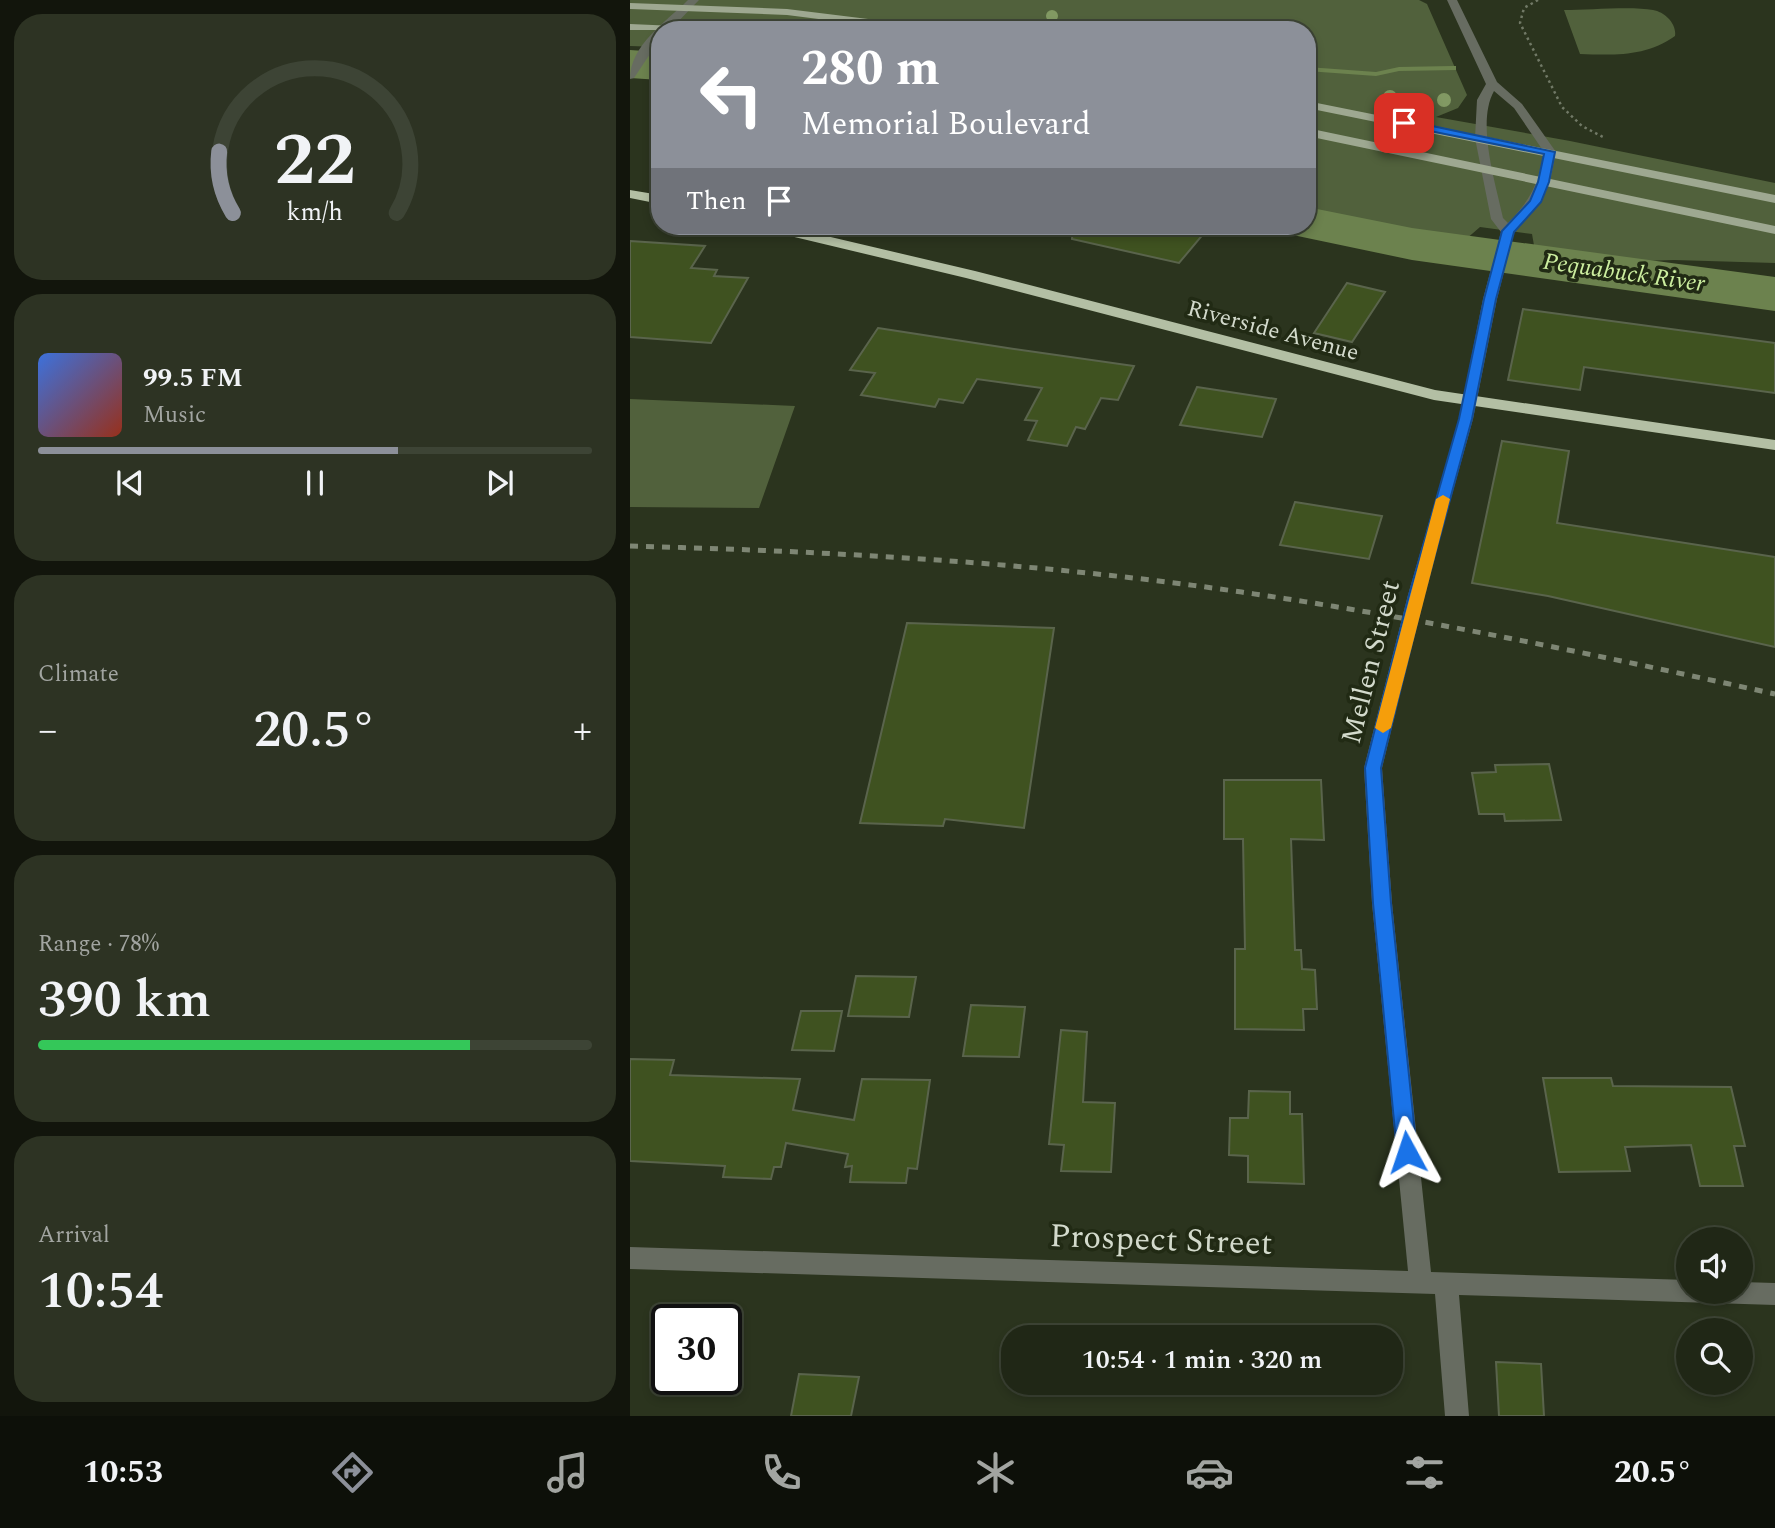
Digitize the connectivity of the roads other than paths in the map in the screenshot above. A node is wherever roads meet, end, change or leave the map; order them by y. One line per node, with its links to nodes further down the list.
1 (1452, 0): 10 (street)
2 (690, 4): 3 (main road); 4 (street); 5 (main road)
3 (630, 6)
4 (672, 21)
5 (860, 21)
6 (630, 27): 7 (main road)
7 (651, 29)
8 (651, 43): 9 (street)
9 (630, 76)
10 (1492, 84): 13 (street); 14 (street)
11 (1316, 106): 13 (main road)
12 (1316, 134): 15 (main road)
13 (1481, 138): 14 (main road); 15 (street)
14 (1550, 152): 16 (street, Mellen Street); 19 (main road)
15 (1485, 169): 16 (main road); 21 (street)
16 (1544, 182): 20 (main road); 21 (street, Mellen Street)
17 (630, 194): 18 (highway)
18 (651, 199)
19 (1775, 199)
20 (1775, 230)
21 (1508, 231): 23 (street, Mellen Street)
22 (803, 235): 23 (highway, Riverside Avenue)
23 (1469, 400): 24 (highway, Riverside Avenue); 26 (street, Mellen Street)
24 (1775, 445)
25 (630, 1258): 26 (street, Prospect Street)
26 (1421, 1282): 27 (street, Prospect Street)
27 (1446, 1284): 28 (street, Prospect Street); 31 (street)
28 (1676, 1291)
29 (1753, 1293): 30 (street)
30 (1775, 1294)
31 (1457, 1416)

